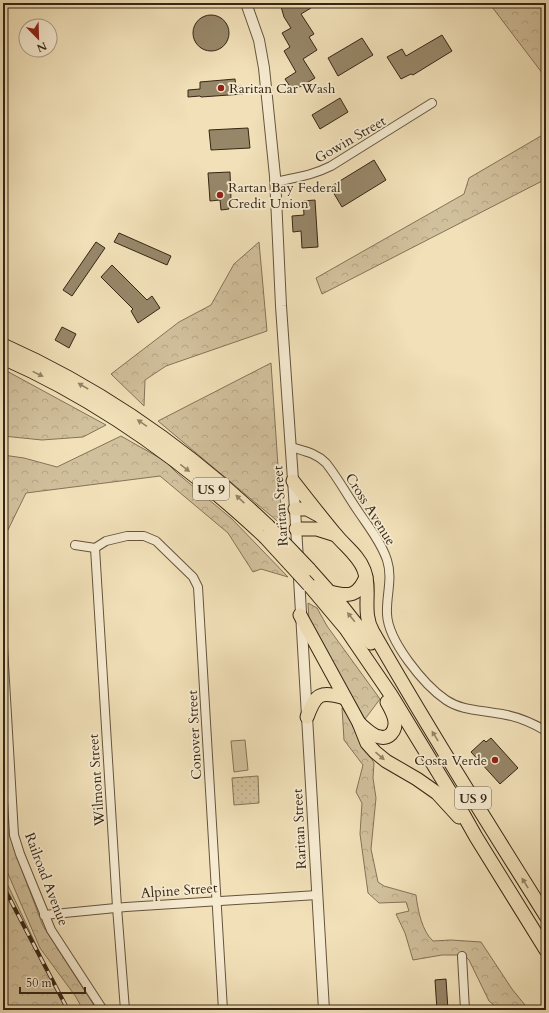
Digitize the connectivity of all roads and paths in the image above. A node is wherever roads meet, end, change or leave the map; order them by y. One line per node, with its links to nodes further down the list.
1 (246, 3): 3 (street, Raritan Street)
2 (432, 103): 3 (street, Gowin Street)
3 (275, 182): 6 (street, Raritan Street)
4 (3, 345): 11 (highway, US 9, one-way to 4)
5 (3, 358): 11 (highway, US 9, one-way to 11)
6 (291, 447): 7 (street, Raritan Street); 24 (street, Cross Avenue)
7 (293, 481): 8 (street, Raritan Street); 9 (highway)
8 (295, 509): 9 (highway); 10 (street, Raritan Street)
9 (322, 517): 12 (highway)
10 (296, 529): 12 (highway); 17 (street, Raritan Street)
11 (266, 532): 16 (highway, US 9, bridge); 19 (highway, US 9, bridge)
12 (336, 535): 15 (highway)
13 (75, 545): 14 (street)
14 (95, 548): 27 (street, Conover Street); 28 (street, Wilmont Street)
15 (366, 577): 16 (highway); 20 (highway)
16 (330, 592): 20 (highway, US 9, one-way to 16)
17 (300, 615): 21 (highway); 22 (street, Raritan Street)
18 (3, 647): 29 (street, Railroad Avenue)
19 (368, 661): 23 (highway); 25 (highway, US 9)
20 (400, 681): 30 (highway, US 9, one-way to 20)
21 (345, 698): 22 (highway); 23 (highway)
22 (306, 717): 26 (street, Raritan Street)
23 (359, 723): 25 (highway, one-way to 25)
24 (546, 731)
25 (476, 837): 31 (highway, US 9)
26 (317, 895): 27 (street, Alpine Street); 36 (street, Raritan Street)
27 (216, 900): 28 (street, Alpine Street); 35 (street, Conover Street)
28 (117, 908): 29 (street, Alpine Street); 34 (street, Wilmont Street)
29 (44, 915): 33 (street, Railroad Avenue)
30 (546, 916)
31 (546, 950)
32 (462, 956): 37 (street)
33 (103, 1010)
34 (125, 1010)
35 (223, 1010)
36 (324, 1010)
37 (466, 1010)

